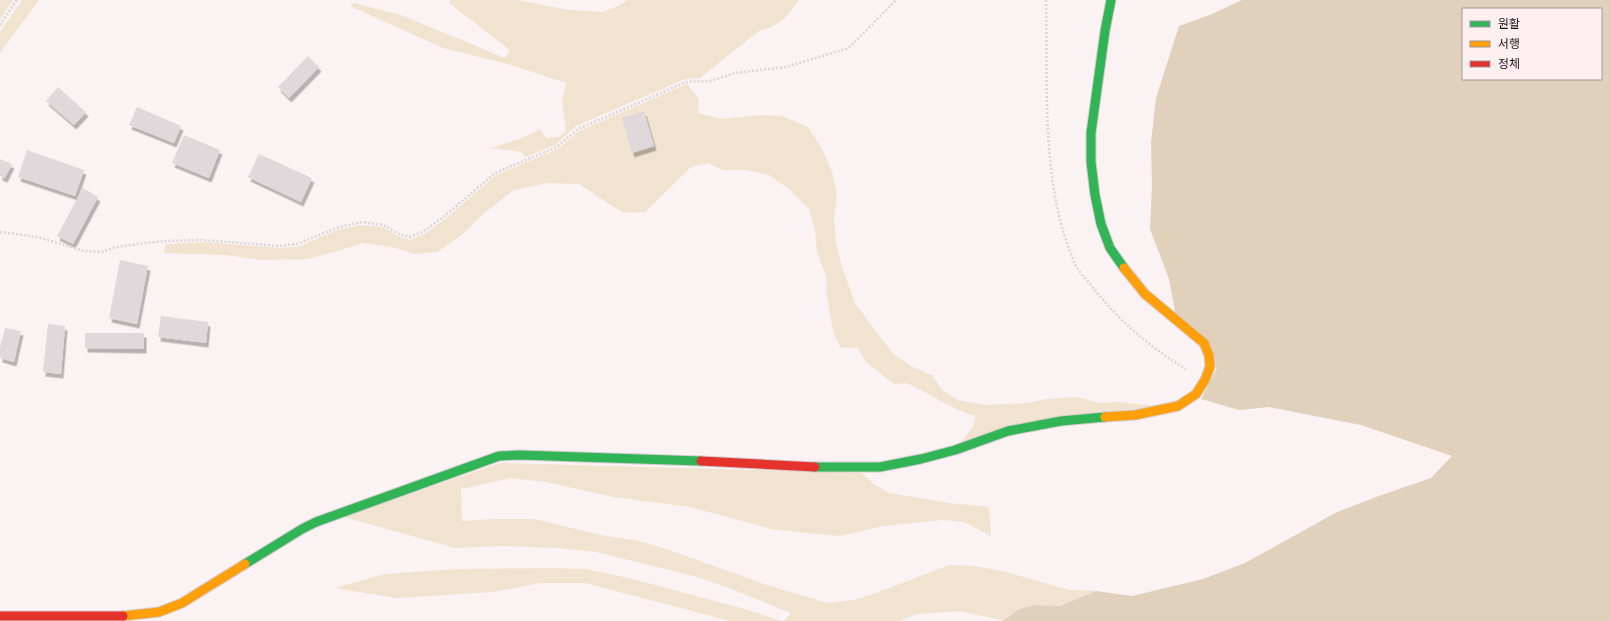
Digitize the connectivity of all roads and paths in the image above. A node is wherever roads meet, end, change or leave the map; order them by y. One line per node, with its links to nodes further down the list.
1 (17, 0): 4 (path)
2 (896, 0): 5 (path)
3 (1110, 0): 6 (street)
4 (0, 25)
5 (0, 232)
6 (0, 616)

